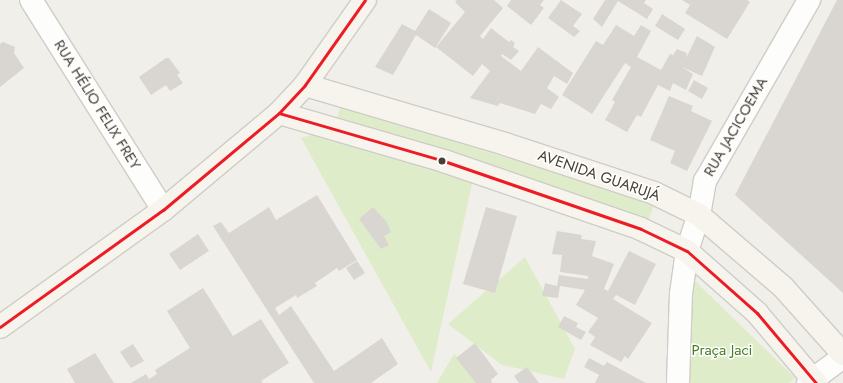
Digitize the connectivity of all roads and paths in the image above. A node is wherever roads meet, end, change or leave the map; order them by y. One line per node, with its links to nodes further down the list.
1 (31, 0): 6 (street, RUA HÉLIO FELIX FREY)
2 (365, 0): 4 (street)
3 (809, 0): 7 (street, RUA JACICOEMA)
4 (305, 85): 5 (street); 7 (street, AVENIDA GUARUJÁ)
5 (279, 113): 6 (street); 8 (street)
6 (163, 210): 9 (street)
7 (699, 215): 8 (street, RUA JACICOEMA); 10 (street, AVENIDA GUARUJÁ)
8 (687, 251): 11 (street); 12 (street, RUA JACICOEMA)
9 (0, 327)
10 (843, 356): 11 (street)
11 (813, 381)
12 (678, 383)

